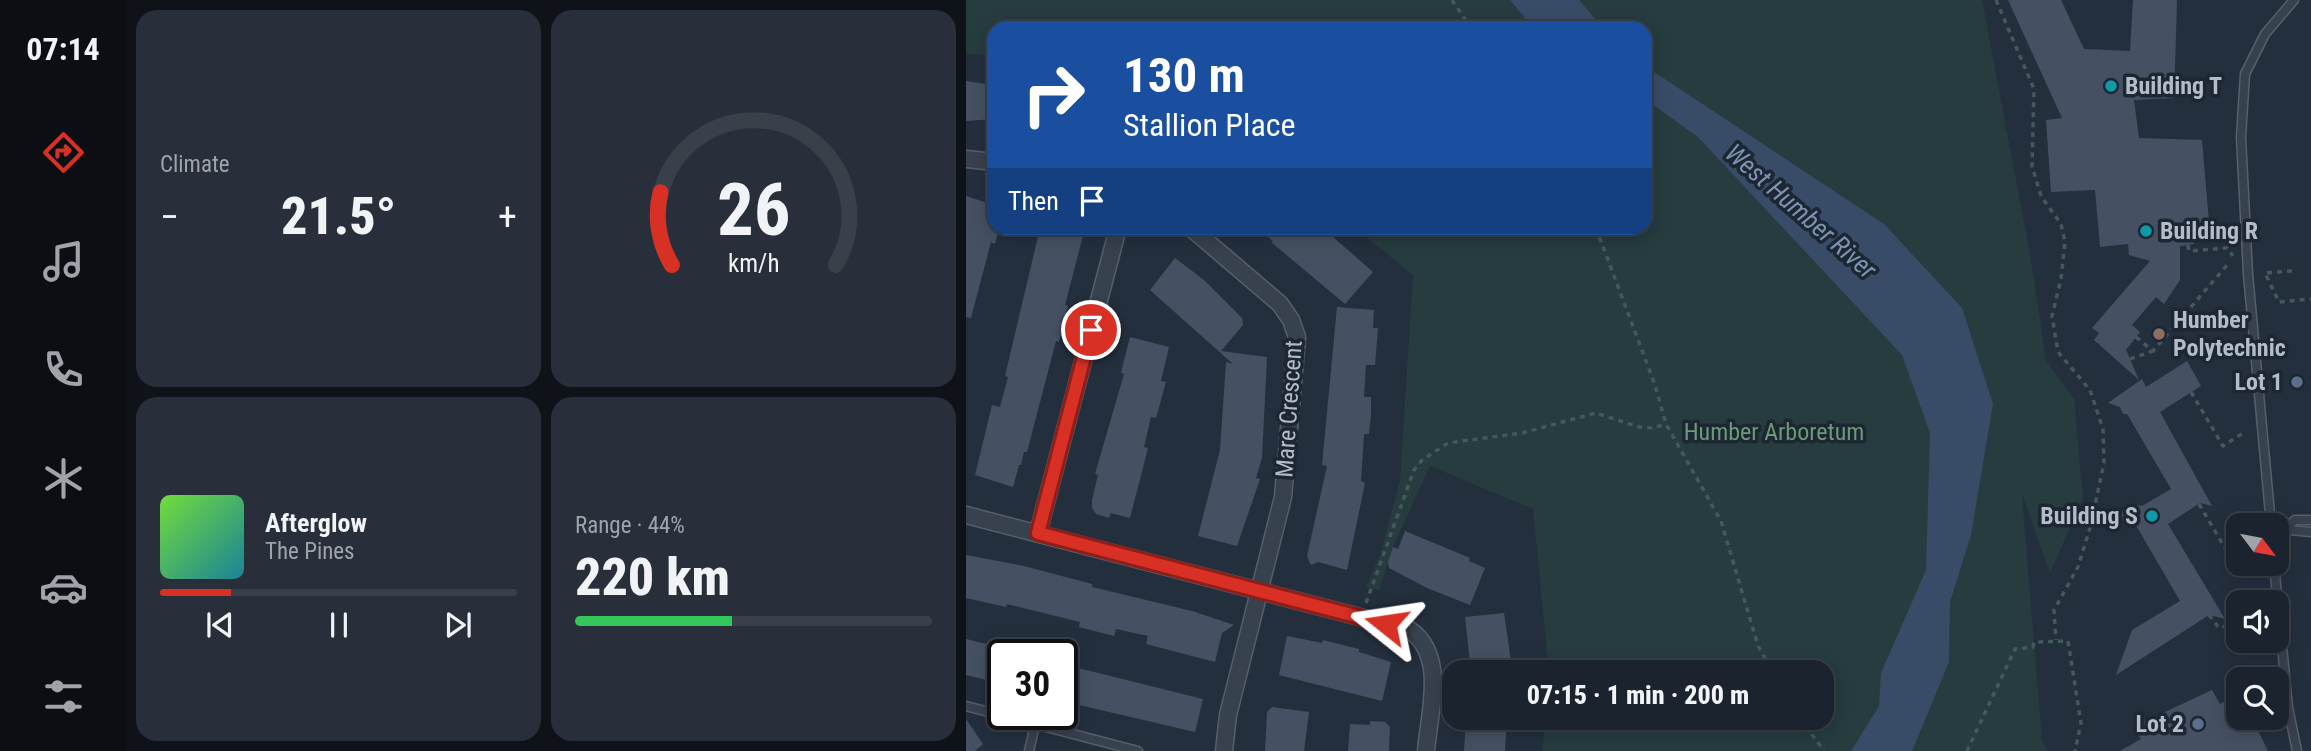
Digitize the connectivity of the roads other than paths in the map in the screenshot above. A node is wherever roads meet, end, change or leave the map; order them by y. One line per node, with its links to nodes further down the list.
1 (2294, 0): 6 (lane)
2 (966, 159): 3 (street)
3 (987, 161)
4 (1116, 235): 12 (street)
5 (1199, 235): 14 (street, Mare Crescent)
6 (2270, 513)
7 (966, 514): 12 (street)
8 (2311, 520): 9 (lane)
9 (2289, 525)
10 (2289, 527): 11 (lane)
11 (2311, 532)
12 (1038, 533): 14 (street)
13 (2275, 576): 23 (lane)
14 (1260, 591): 21 (street, Mare Crescent); 22 (street)
15 (966, 706): 16 (lane)
16 (987, 712)
17 (1034, 730): 19 (lane)
18 (1055, 730): 20 (lane)
19 (1029, 751)
20 (1138, 751)
21 (1224, 751)
22 (1426, 751)
23 (2297, 751)

